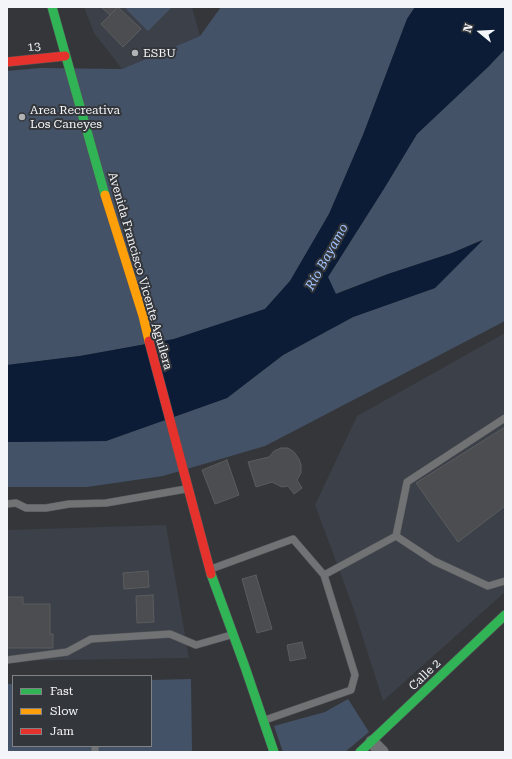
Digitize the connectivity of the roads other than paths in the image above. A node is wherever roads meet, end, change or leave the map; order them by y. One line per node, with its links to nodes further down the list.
1 (52, 7): 2 (main road, Avenida Francisco Vicente Aguilera)
2 (65, 56): 3 (main road, 13); 5 (main road, Avenida Francisco Vicente Aguilera)
3 (7, 62)
4 (505, 418): 7 (lane)
5 (188, 488): 6 (lane); 8 (main road, Avenida Francisco Vicente Aguilera)
6 (7, 504)
7 (396, 536): 9 (lane); 10 (lane)
8 (209, 569): 9 (lane); 12 (main road, Avenida Francisco Vicente Aguilera)
9 (324, 575): 15 (lane)
10 (505, 581)
11 (505, 615): 16 (main road, Calle 2)
12 (233, 634): 13 (lane); 14 (main road, Avenida Francisco Vicente Aguilera); 15 (main road, Avenida Francisco Vicente Aguilera)
13 (7, 660)
14 (247, 703)
15 (263, 721): 17 (main road, Avenida Francisco Vicente Aguilera)
16 (372, 742): 18 (main road, Calle 2); 19 (street)
17 (274, 752)
18 (360, 752)
19 (382, 752)

